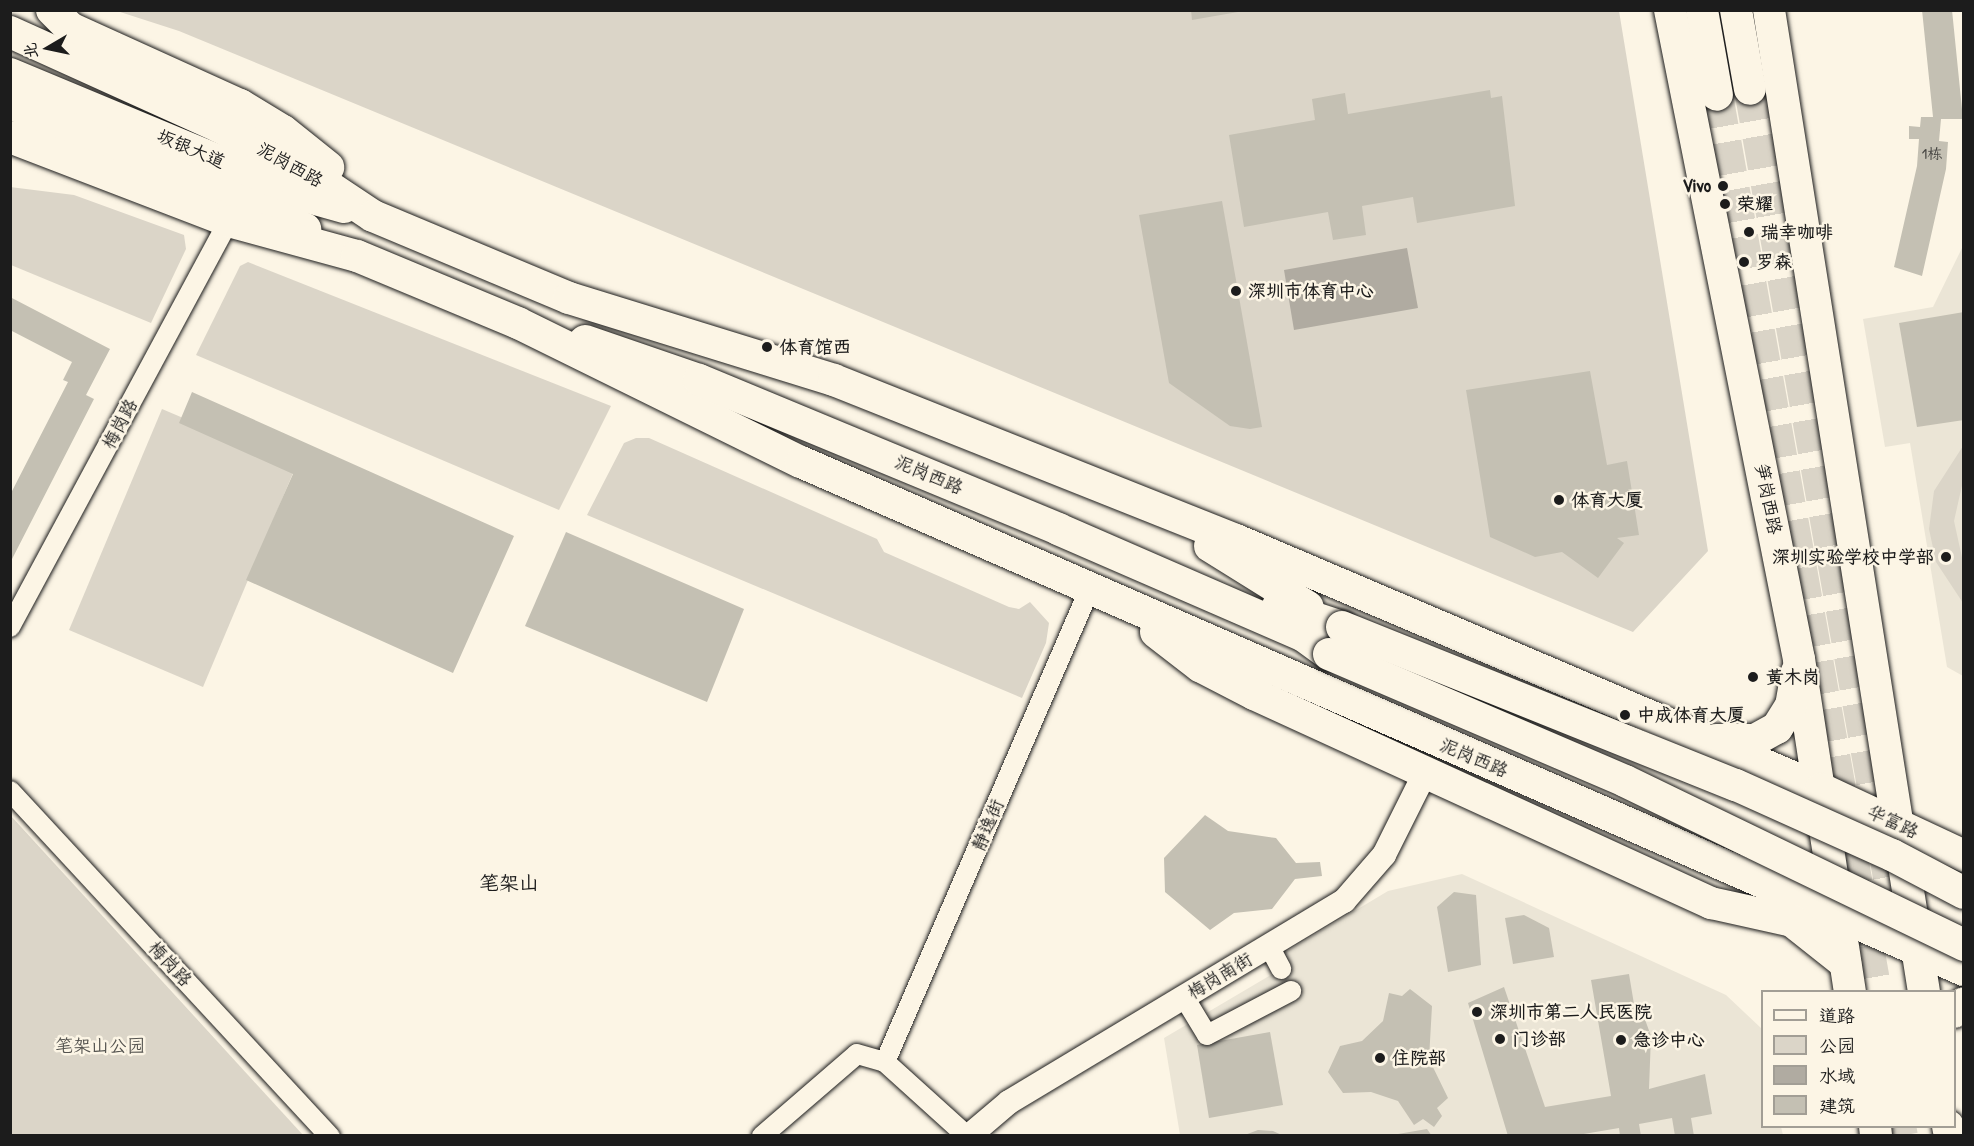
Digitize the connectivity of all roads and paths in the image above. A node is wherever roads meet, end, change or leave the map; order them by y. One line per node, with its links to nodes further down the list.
1 (37, 10): 8 (main road)
2 (52, 10): 13 (main road)
3 (1670, 10): 23 (main road, 笋岗西路)
4 (1702, 10): 11 (main road)
5 (1736, 10): 10 (main road)
6 (1769, 10): 28 (main road)
7 (10, 32): 8 (main road, 泥岗西路)
8 (109, 76): 13 (main road, 泥岗西路)
9 (13, 82): 13 (main road, 坂银大道); 15 (main road, 坂银大道)
10 (1750, 90)
11 (1717, 95)
12 (10, 137): 14 (main road, 泥岗西路)
13 (373, 216): 16 (main road, 泥岗西路)
14 (229, 221): 15 (main road, 泥岗西路); 20 (street, 梅岗路)
15 (357, 256): 17 (main road, 泥岗西路)
16 (568, 298): 18 (main road, 泥岗西路); 21 (main road, 泥岗西路)
17 (518, 323): 19 (main road, 泥岗西路); 22 (main road, 泥岗西路)
18 (1153, 511): 21 (main road, 泥岗西路); 24 (main road, 泥岗西路)
19 (1101, 593): 22 (main road, 泥岗西路); 25 (main road); 31 (main road, 泥岗西路); 41 (street, 静逸街)
20 (10, 627)
21 (1342, 627): 28 (main road, 泥岗西路, bridge)
22 (1329, 654): 32 (main road, 泥岗西路, bridge)
23 (1799, 659): 24 (main road); 26 (main road, 笋岗西路)
24 (1706, 740): 26 (main road, 泥岗西路)
25 (1425, 773): 33 (street, 梅岗南街); 37 (main road)
26 (1821, 789): 28 (main road, 华富路); 31 (main road, 笋岗西路)
27 (10, 791): 42 (street, 梅岗路)
28 (1897, 840): 29 (main road, 华富路); 30 (main road, 华富路, bridge); 34 (main road)
29 (1964, 856)
30 (1964, 893)
31 (1838, 914): 34 (main road); 37 (main road, 笋岗西路)
32 (1964, 945)
33 (1269, 946): 35 (street); 40 (street, 梅岗南街)
34 (1917, 948): 36 (main road); 38 (main road)
35 (1281, 969)
36 (1964, 970)
37 (1848, 977)
38 (1924, 990)
39 (1291, 991): 40 (street)
40 (1184, 998): 44 (street, 梅岗南街)
41 (885, 1062): 43 (street); 44 (street)
42 (330, 1136)
43 (762, 1136)
44 (968, 1136)

